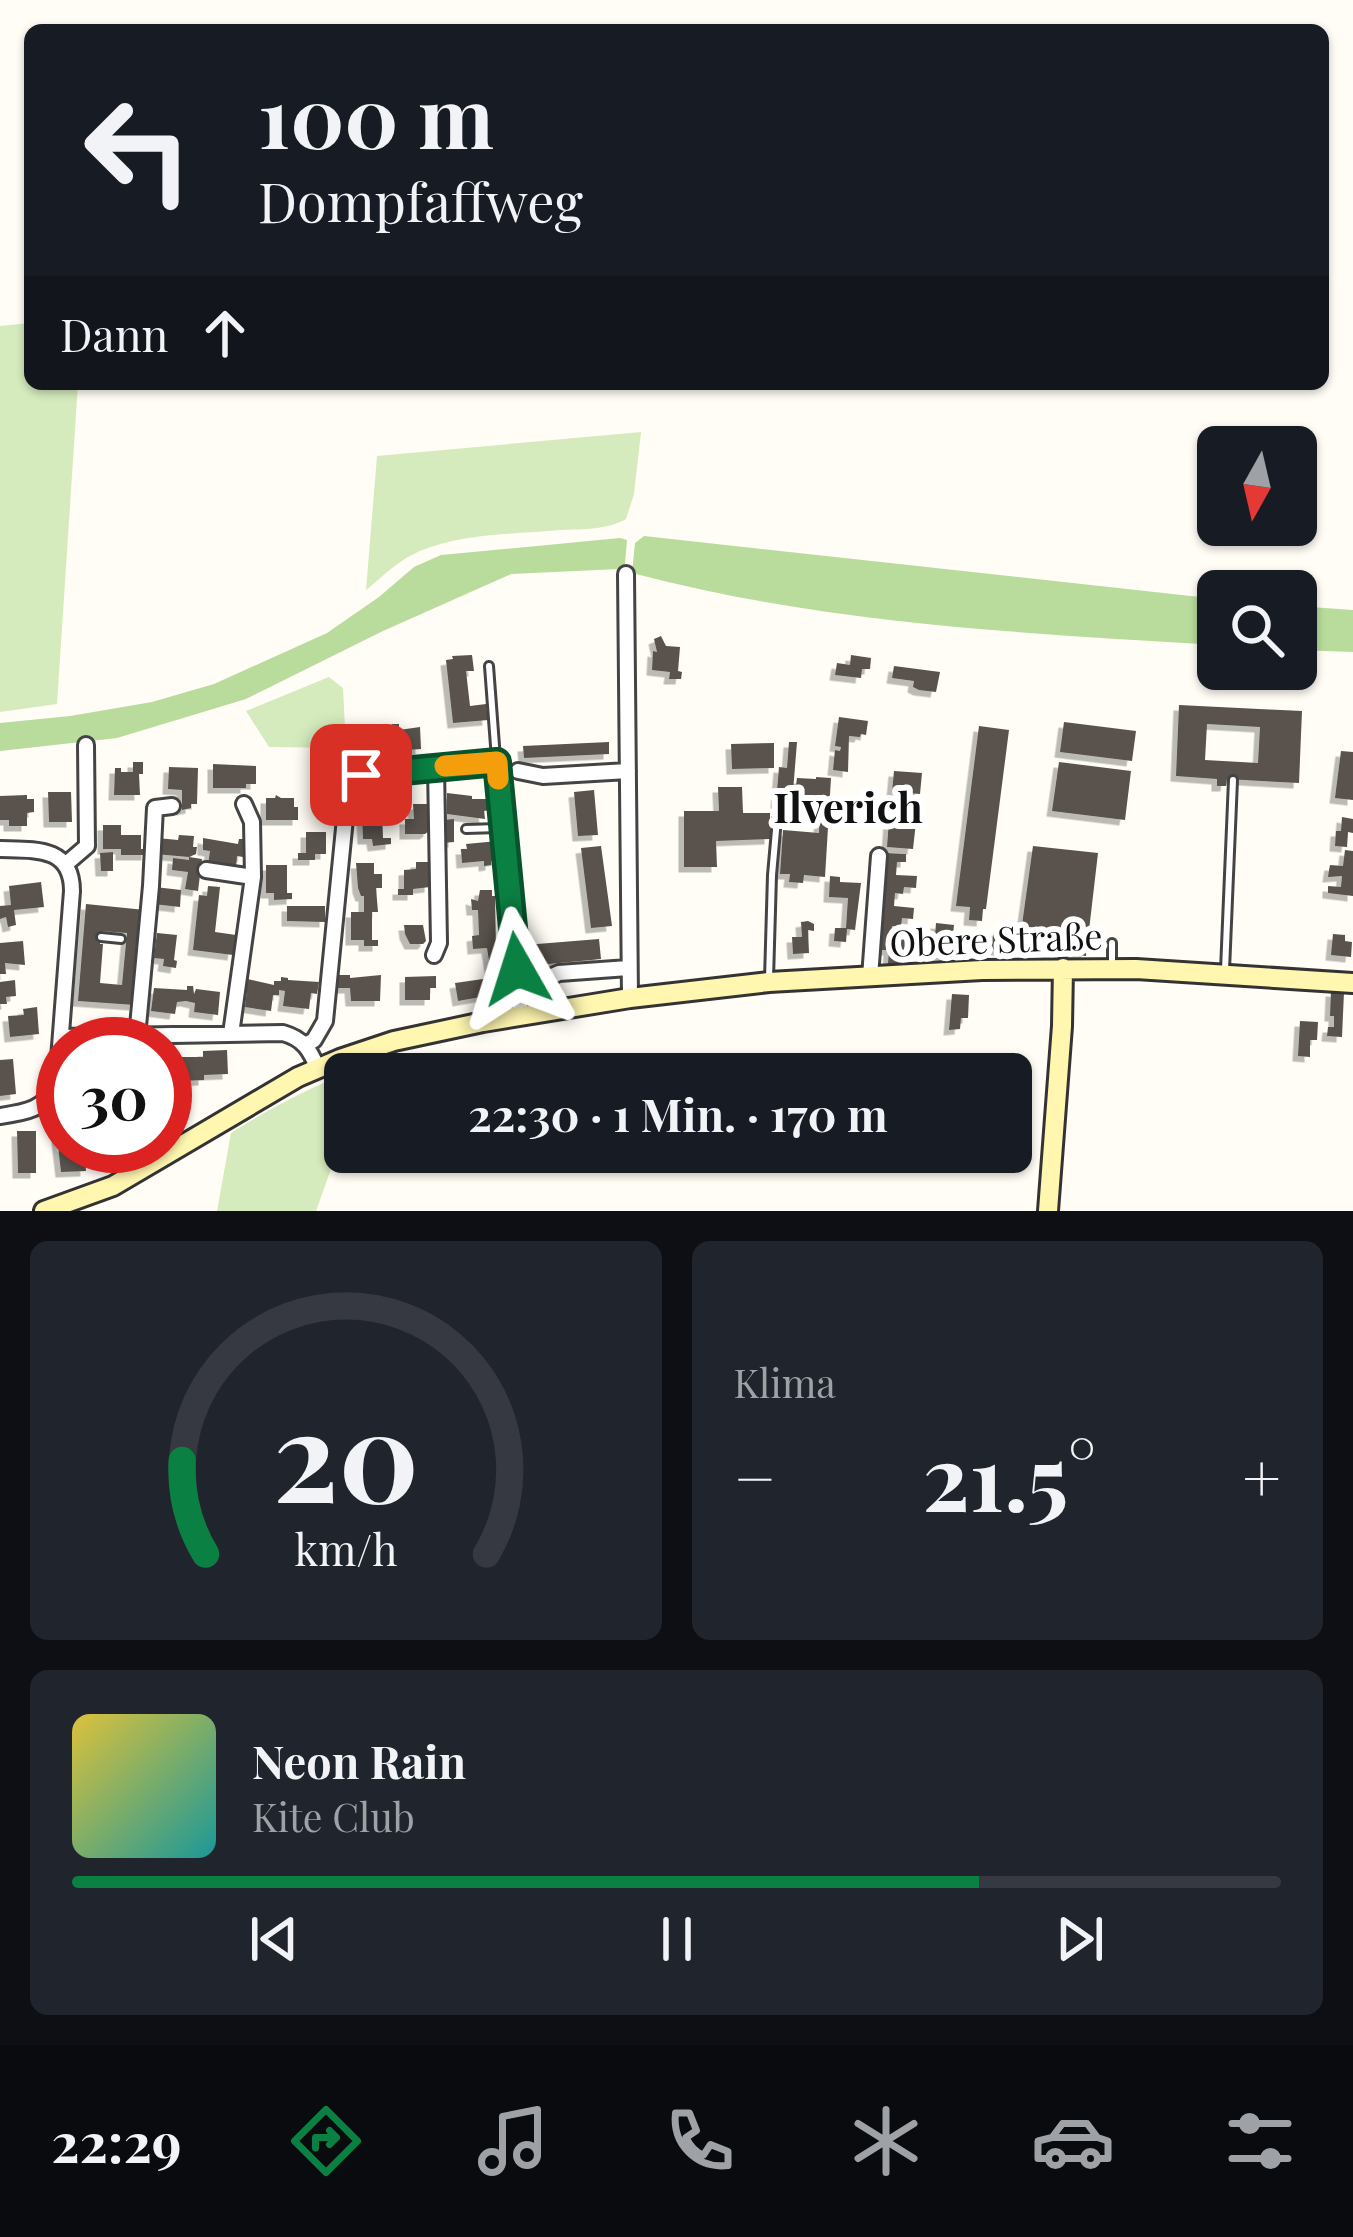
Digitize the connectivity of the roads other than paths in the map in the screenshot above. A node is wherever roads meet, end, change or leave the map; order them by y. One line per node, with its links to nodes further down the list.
1 (626, 574): 7 (street)
2 (489, 666): 4 (lane)
3 (86, 745): 16 (street)
4 (497, 762): 5 (street); 12 (street)
5 (436, 767): 22 (street); 37 (street)
6 (518, 771): 7 (street)
7 (628, 771): 23 (street)
8 (1233, 780): 26 (lane)
9 (244, 805): 18 (street)
10 (172, 806): 34 (street)
11 (777, 819): 29 (lane)
12 (503, 827): 13 (lane); 32 (street)
13 (466, 829)
14 (0, 849): 16 (street)
15 (880, 856): 27 (street)
16 (66, 864): 33 (street)
17 (206, 870): 18 (street)
18 (253, 877): 35 (street)
19 (101, 937): 20 (lane)
20 (121, 939)
21 (1112, 943): 25 (lane)
22 (434, 955)
23 (628, 968): 28 (street); 31 (street)
24 (1063, 968): 25 (street, Obere Straße); 27 (street, Obere Straße); 42 (street)
25 (1112, 968): 26 (street, Obere Straße)
26 (1225, 973): 30 (street, Obere Straße)
27 (870, 977): 29 (street, Obere Straße)
28 (539, 982)
29 (769, 982): 31 (street, Obere Straße)
30 (1353, 983)
31 (630, 998): 32 (street, Obere Straße)
32 (521, 1016): 38 (street, Obere Straße)
33 (64, 1017)
34 (139, 1017)
35 (231, 1034): 36 (street); 37 (street)
36 (192, 1035)
37 (305, 1046): 38 (street)
38 (318, 1069): 41 (street, Obere Straße)
39 (36, 1107): 40 (street)
40 (0, 1116)
41 (44, 1211)
42 (1048, 1211)

